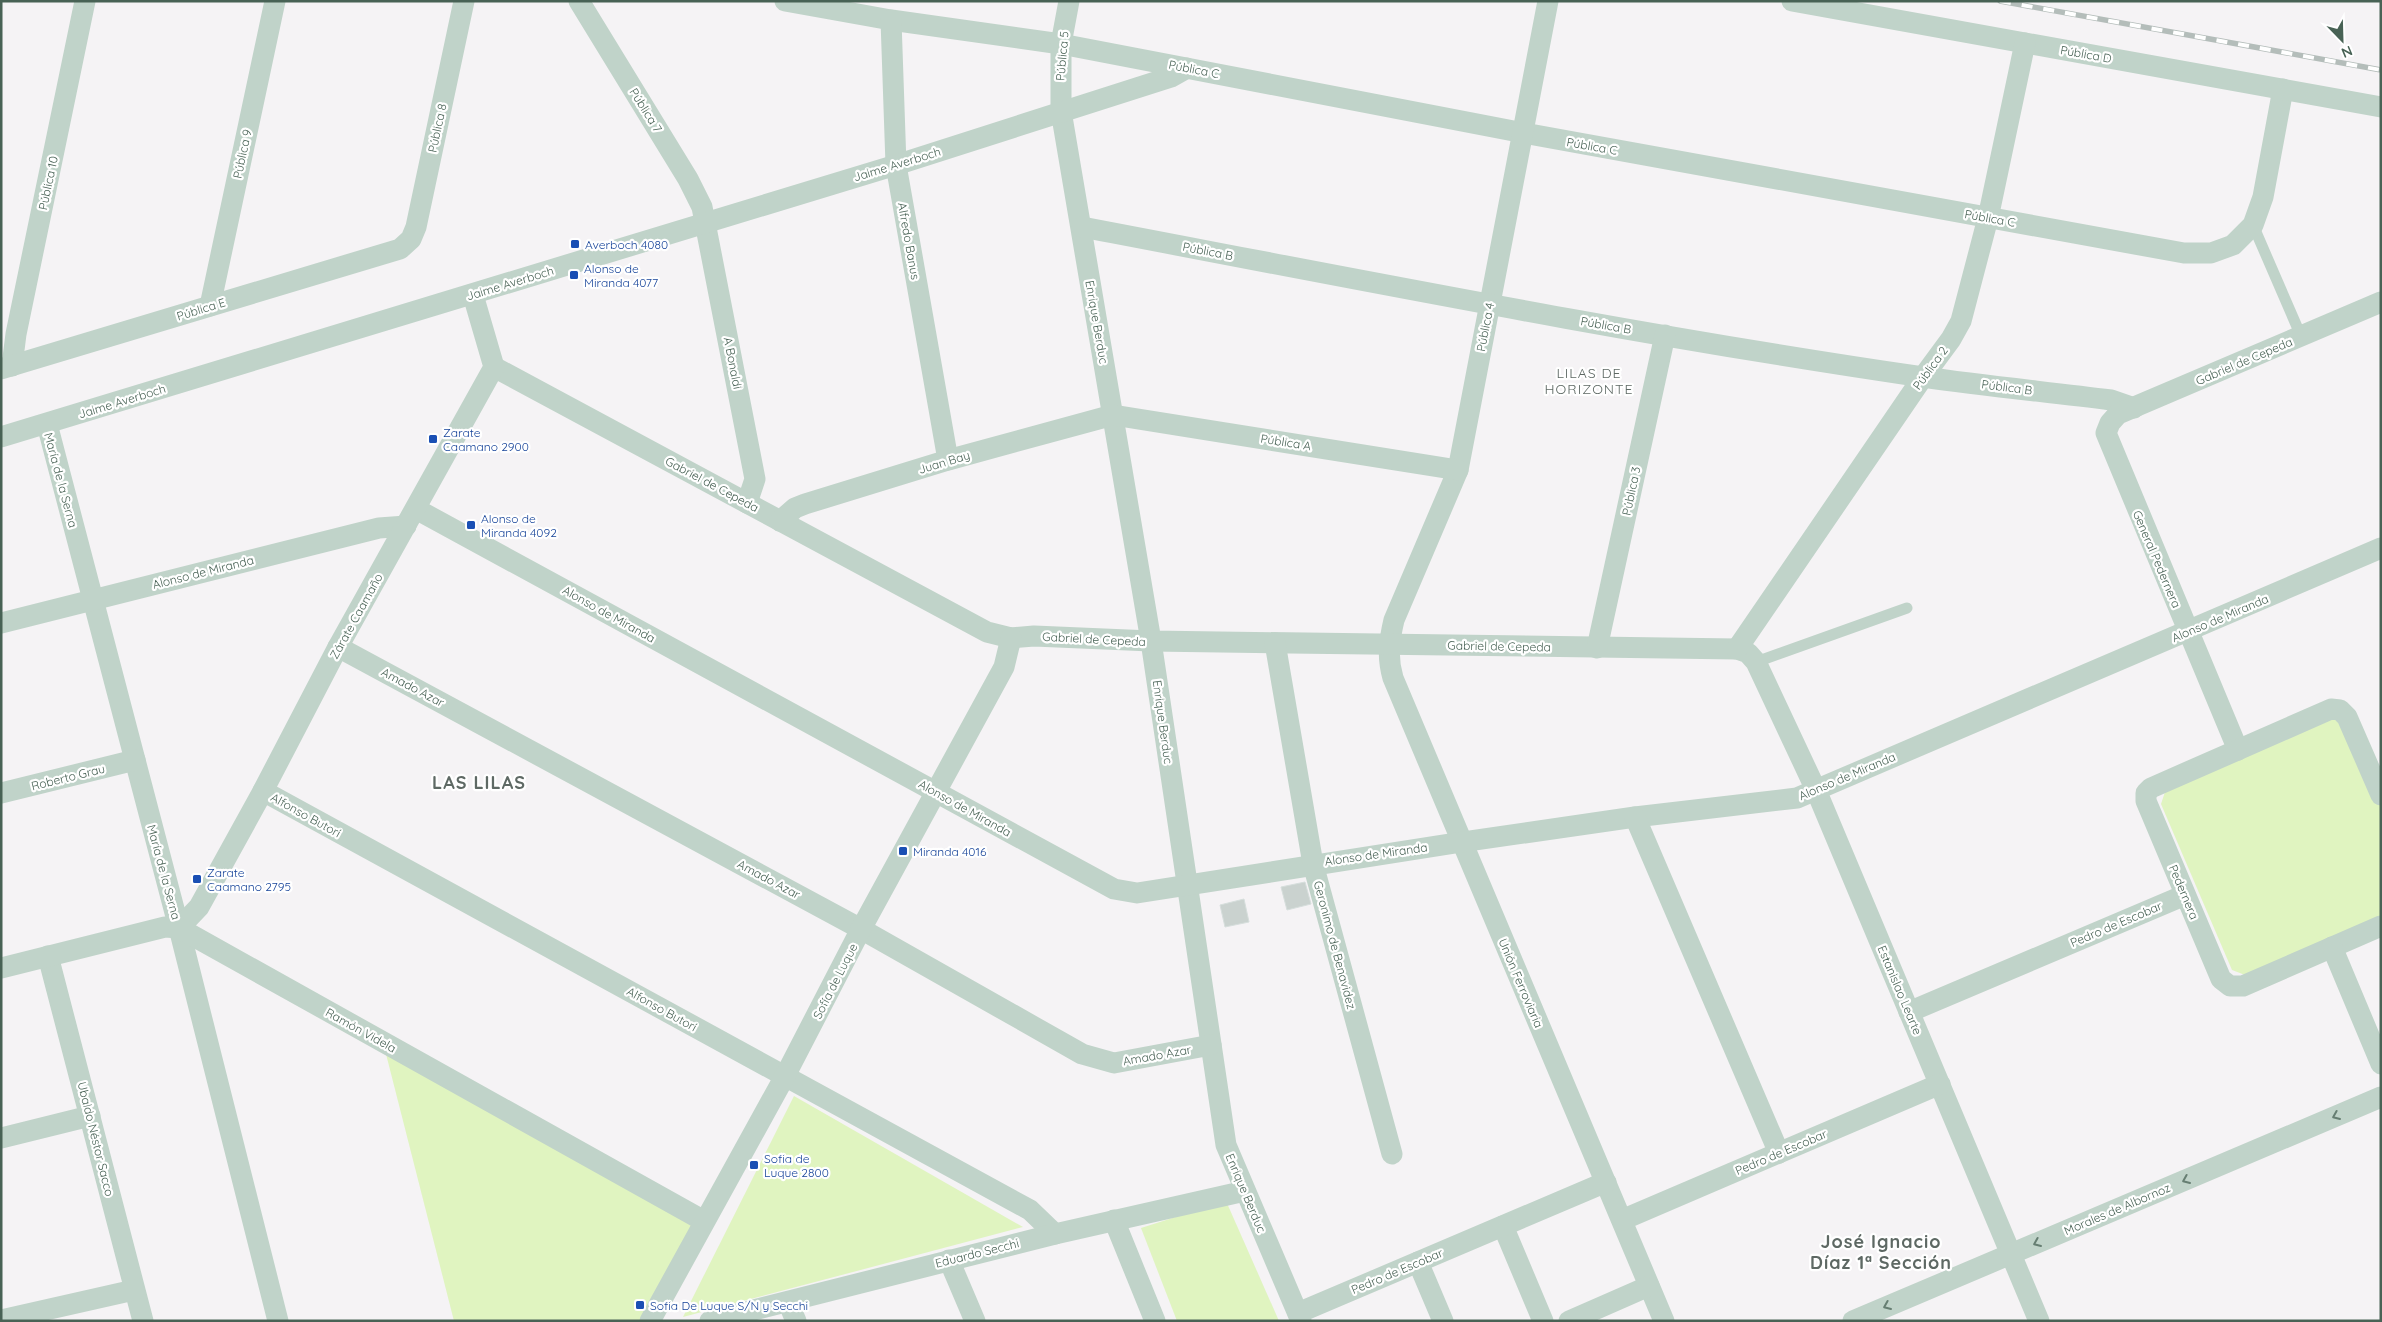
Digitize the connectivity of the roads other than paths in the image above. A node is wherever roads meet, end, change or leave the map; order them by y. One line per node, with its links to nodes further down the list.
1 (86, 1): 29 (street, Pública 10)
2 (275, 1): 26 (street, Pública 9)
3 (464, 1): 22 (street, Pública 8)
4 (579, 1): 19 (street, Pública 7)
5 (785, 1): 9 (street, Pública C)
6 (1069, 1): 11 (street, Pública 5)
7 (1548, 1): 16 (street, Pública 4)
8 (1792, 1): 10 (street, Pública D)
9 (891, 20): 11 (street, Pública C); 17 (street, Alfredo Banus)
10 (2025, 43): 13 (street, Pública D); 18 (street, Pública 2)
11 (1061, 44): 12 (street, Pública C); 15 (street, Pública 5)
12 (1187, 68): 15 (street, Jaime Averboch); 16 (street, Pública C)
13 (2283, 89): 14 (street, Pública D); 20 (street, Pública C)
14 (2381, 107)
15 (1060, 111): 17 (street, Jaime Averboch); 21 (street, Enrique Berduc)
16 (1524, 133): 18 (street, Pública C); 25 (street, Pública 4)
17 (896, 165): 19 (street, Jaime Averboch); 37 (street, Alfredo Banus)
18 (1988, 218): 20 (street, Pública C); 31 (street, Pública 2)
19 (706, 222): 23 (street, Jaime Averboch); 39 (street, A Bonaldi)
20 (2253, 225): 28 (lane)
21 (1082, 227): 25 (street, Pública B); 33 (street, Enrique Berduc)
22 (400, 248): 26 (street, Pública E)
23 (474, 295): 30 (street); 35 (street, Jaime Averboch)
24 (2381, 302): 28 (street, Gabriel de Cepeda)
25 (1489, 305): 27 (street, Pública B); 38 (street, Pública 4)
26 (210, 306): 29 (street, Pública E)
27 (1665, 335): 31 (street, Pública B); 52 (street, Pública 3)
28 (2301, 336): 32 (street, Gabriel de Cepeda)
29 (7, 367)
30 (494, 367): 39 (street, Gabriel de Cepeda); 40 (street, Zárate Caamaño)
31 (1923, 377): 32 (street, Pública B); 53 (street, Pública 2)
32 (2134, 408): 34 (street, Gabriel de Cepeda)
33 (1113, 415): 37 (street, Juan Bay); 38 (street, Pública A); 48 (street, Enrique Berduc)
34 (2110, 423): 46 (street, General Pedernera)
35 (47, 424): 36 (street, Jaime Averboch); 43 (street, María de la Serna)
36 (1, 437)
37 (948, 460): 41 (street, Juan Bay)
38 (1458, 470): 50 (street, Pública 4)
39 (747, 503): 41 (street, Gabriel de Cepeda)
40 (411, 518): 43 (street, Alonso de Miranda); 51 (street, Zárate Caamaño); 59 (street, Alonso de Miranda)
41 (780, 521): 47 (street, Gabriel de Cepeda)
42 (2381, 548): 46 (street, Alonso de Miranda)
43 (92, 600): 45 (street, Alonso de Miranda); 56 (street, María de la Serna)
44 (1907, 608): 54 (lane)
45 (1, 623)
46 (2188, 632): 55 (street, General Pedernera); 57 (street, Alonso de Miranda)
47 (1011, 638): 48 (street, Gabriel de Cepeda); 59 (street, Sofía de Luque)
48 (1151, 641): 49 (street, Gabriel de Cepeda); 65 (street, Enrique Berduc)
49 (1275, 643): 50 (street, Gabriel de Cepeda); 64 (street, Geronimo de Benavidez)
50 (1388, 643): 52 (street, Gabriel de Cepeda); 63 (street, Unión Ferroviaria)
51 (338, 647): 58 (street, Zárate Caamaño); 69 (street, Amado Azar)
52 (1597, 648): 53 (street, Gabriel de Cepeda)
53 (1737, 648): 54 (street)
54 (1756, 662): 57 (street, Estanislao Learte)
55 (2238, 750): 61 (street); 66 (street, Pedernera)
56 (135, 760): 60 (street, Roberto Grau); 68 (street, María de la Serna)
57 (1816, 790): 62 (street, Alonso de Miranda); 73 (street, Estanislao Learte)
58 (263, 792): 68 (street, Zárate Caamaño); 76 (street, Alfonso Butori)
59 (936, 792): 65 (street, Alonso de Miranda); 69 (street, Sofía de Luque)
60 (1, 794)
61 (2381, 795)
62 (1636, 817): 63 (street, Alonso de Miranda); 81 (street)
63 (1462, 842): 64 (street, Alonso de Miranda); 83 (street, Unión Ferroviaria)
64 (1313, 864): 65 (street, Alonso de Miranda); 82 (street, Geronimo de Benavidez)
65 (1186, 885): 74 (street, Enrique Berduc)
66 (2185, 895): 70 (street, Pedernera); 73 (street, Pedro de Escobar)
67 (2381, 926): 70 (street)
68 (179, 928): 71 (street); 87 (street, Ramón Videla); 99 (street, María de la Serna)
69 (862, 928): 74 (street, Amado Azar); 76 (street, Sofía de Luque)
70 (2332, 947): 75 (street)
71 (48, 956): 72 (street); 79 (street, Ubaldo Néstor Sacco)
72 (1, 968)
73 (1909, 1012): 77 (street, Estanislao Learte)
74 (1211, 1045): 84 (street, Enrique Berduc)
75 (2381, 1064)
76 (785, 1076): 87 (street, Sofía de Luque); 89 (street, Alfonso Butori)
77 (1940, 1084): 81 (street, Pedro de Escobar); 90 (street, Estanislao Learte)
78 (2381, 1097): 90 (street, Morales de Albornoz, one-way to 90)
79 (90, 1116): 80 (street); 94 (street, Ubaldo Néstor Sacco)
80 (1, 1138)
81 (1779, 1153): 86 (street, Pedro de Escobar)
82 (1392, 1154)
83 (1606, 1182): 86 (street, Unión Ferroviaria); 88 (street, Pedro de Escobar)
84 (1245, 1191): 85 (street, Eduardo Secchi); 96 (street, Enrique Berduc)
85 (1114, 1220): 89 (street, Eduardo Secchi); 103 (street)
86 (1622, 1220): 93 (street, Unión Ferroviaria)
87 (704, 1221): 100 (street, Sofía de Luque)
88 (1503, 1226): 92 (street, Pedro de Escobar); 105 (street)
89 (1055, 1234): 91 (street, Eduardo Secchi)
90 (2011, 1254): 108 (street, Morales de Albornoz, one-way to 108); 109 (street, Estanislao Learte)
91 (950, 1260): 95 (street, Eduardo Secchi); 102 (street)
92 (1418, 1262): 96 (street, Pedro de Escobar); 104 (street)
93 (1650, 1286): 106 (street); 107 (street, Unión Ferroviaria)
94 (134, 1290): 97 (street); 98 (street, Ubaldo Néstor Sacco)
95 (792, 1311): 101 (street, Eduardo Secchi)
96 (1300, 1317)
97 (1, 1320)
98 (143, 1321)
99 (278, 1321)
100 (650, 1321)
101 (710, 1321)
102 (975, 1321)
103 (1155, 1321)
104 (1443, 1321)
105 (1543, 1321)
106 (1569, 1321)
107 (1664, 1321)
108 (1853, 1321)
109 (2039, 1321)

